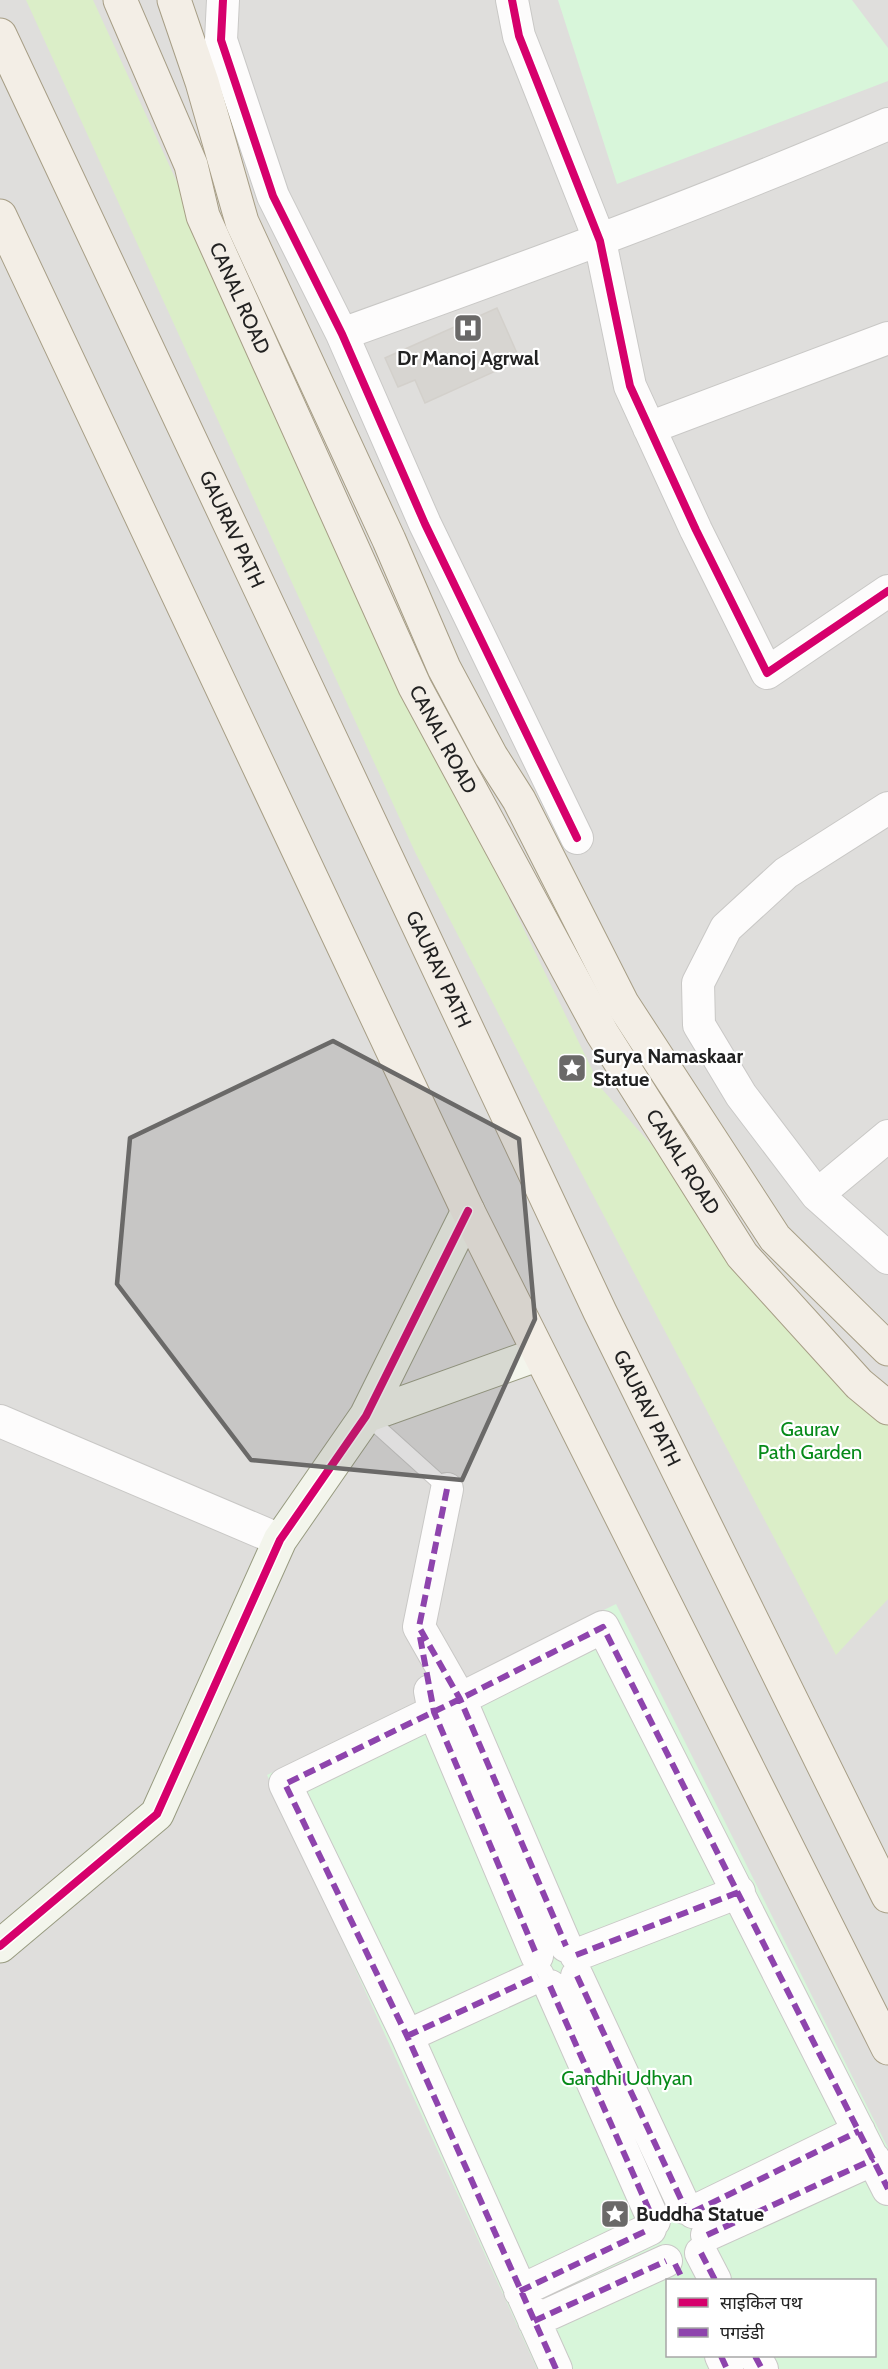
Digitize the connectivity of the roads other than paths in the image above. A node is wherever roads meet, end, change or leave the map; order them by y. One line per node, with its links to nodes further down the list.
1 (120, 0): 21 (main road, CANAL ROAD)
2 (174, 0): 19 (main road)
3 (223, 0): 9 (street)
4 (512, 0): 8 (street)
5 (0, 35): 28 (main road, GAURAV PATH)
6 (888, 124): 8 (street)
7 (0, 216): 17 (main road)
8 (600, 241): 9 (street); 11 (street)
9 (342, 334): 14 (street)
10 (888, 338): 11 (street)
11 (649, 428): 12 (street)
12 (888, 591)
13 (888, 808): 16 (street)
14 (577, 838)
15 (888, 1136): 16 (street)
16 (817, 1195): 18 (street)
17 (468, 1211): 20 (main road); 22 (street)
18 (888, 1258)
19 (888, 1349)
20 (539, 1354): 22 (street); 32 (main road)
21 (888, 1408)
22 (366, 1416): 24 (lane); 25 (street)
23 (0, 1422): 25 (street)
24 (447, 1489): 26 (street)
25 (280, 1540): 29 (street)
26 (447, 1706): 27 (street); 30 (street); 31 (street)
27 (739, 1892): 30 (street); 33 (street)
28 (888, 1896)
29 (0, 1946)
30 (558, 1966): 31 (street); 36 (street); 38 (street)
31 (407, 2036): 38 (street)
32 (888, 2048)
33 (859, 2131): 34 (street); 36 (street)
34 (874, 2159): 35 (street); 36 (street)
35 (888, 2189)
36 (687, 2245): 37 (street); 39 (street)
37 (714, 2279)
38 (520, 2291): 39 (street)
39 (534, 2321): 40 (street)
40 (556, 2369)

